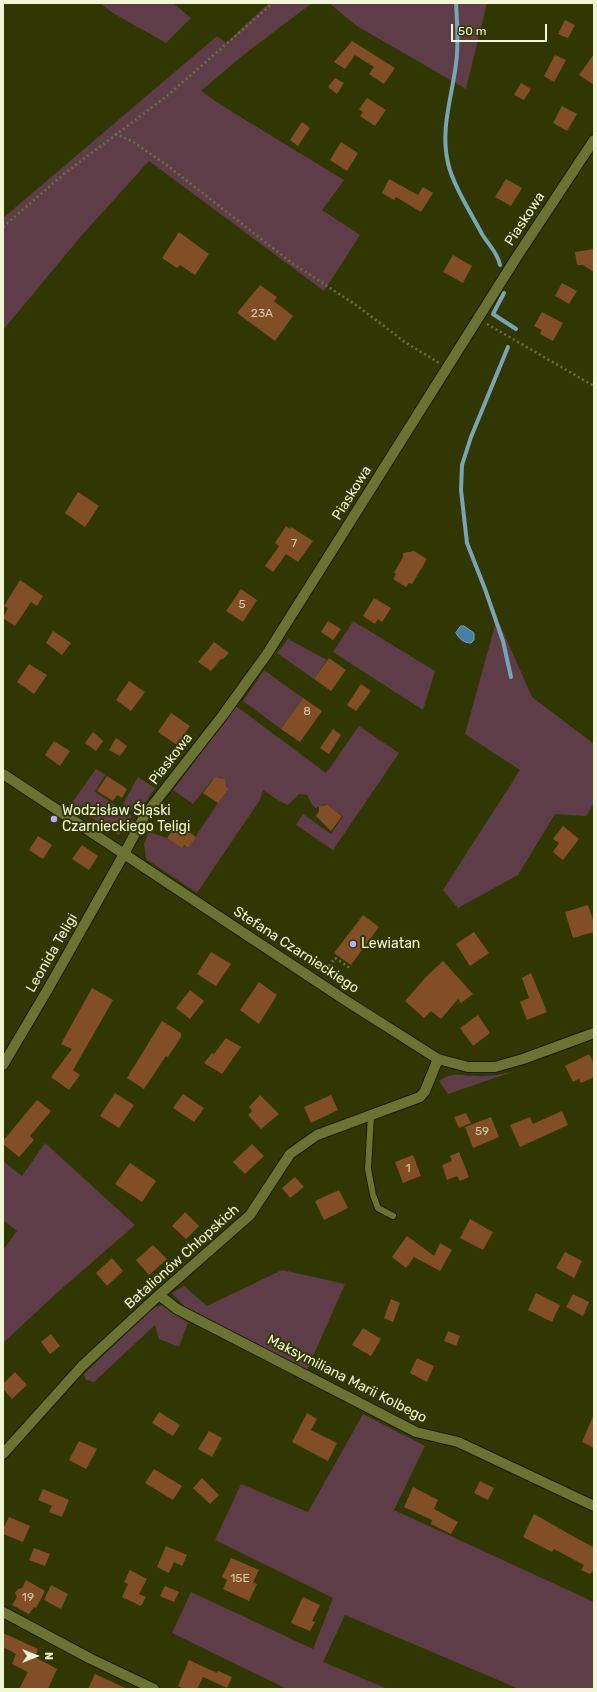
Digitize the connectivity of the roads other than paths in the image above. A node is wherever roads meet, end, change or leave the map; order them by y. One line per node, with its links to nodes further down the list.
1 (594, 140): 3 (street, Piaskowa)
2 (3, 774): 3 (street, Stefana Czarnieckiego)
3 (124, 854): 5 (street, Stefana Czarnieckiego); 6 (street, Leonida Teligi)
4 (594, 1033): 5 (street, Stefana Czarnieckiego)
5 (438, 1059): 7 (street, Batalionów Chłopskich)
6 (3, 1065)
7 (370, 1115): 8 (lane); 9 (street, Batalionów Chłopskich)
8 (393, 1216)
9 (159, 1295): 10 (street, Batalionów Chłopskich); 11 (street, Maksymiliana Marii Kolbego)
10 (3, 1454)
11 (594, 1506)
12 (3, 1612): 13 (street)
13 (154, 1689)

